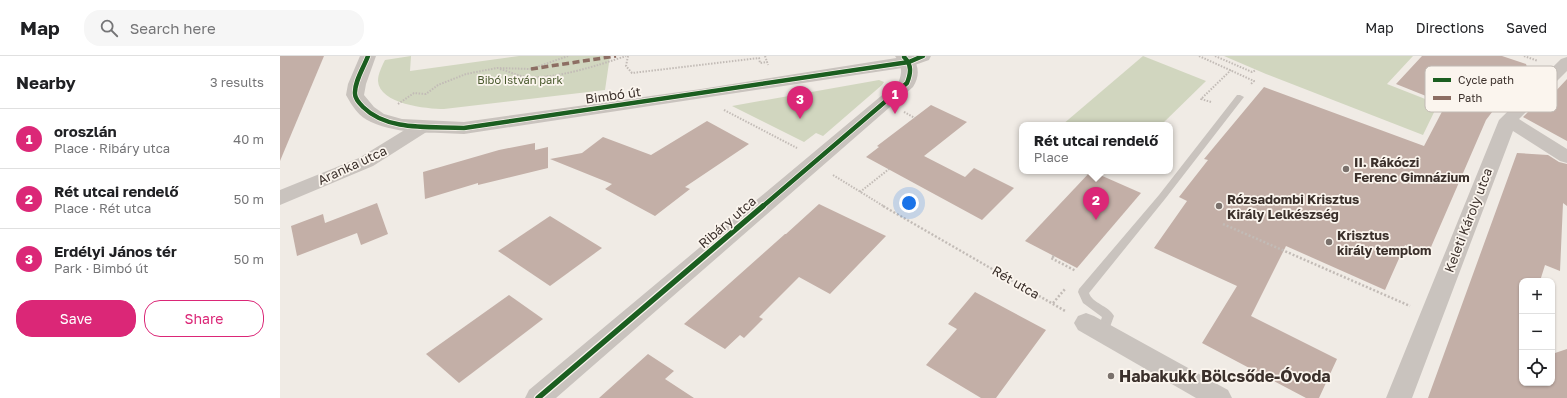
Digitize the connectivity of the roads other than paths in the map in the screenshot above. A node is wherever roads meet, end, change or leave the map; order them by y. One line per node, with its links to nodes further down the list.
1 (368, 56): 10 (street, Bimbó út)
2 (880, 56): 5 (street, Bimbó út)
3 (912, 58): 5 (street, Bimbó út); 14 (street, Ribáry utca)
4 (1567, 62): 6 (street, Keleti Károly utca)
5 (848, 70): 10 (street, Bimbó út)
6 (1557, 72)
7 (1240, 97): 13 (lane)
8 (1516, 112): 9 (street, Keleti Károly utca)
9 (1508, 120): 11 (street); 16 (street, Keleti Károly utca)
10 (422, 127): 12 (street, Aranka utca)
11 (1567, 157)
12 (280, 198)
13 (1095, 327): 15 (street)
14 (538, 398)
15 (1219, 398)
16 (1398, 398)

